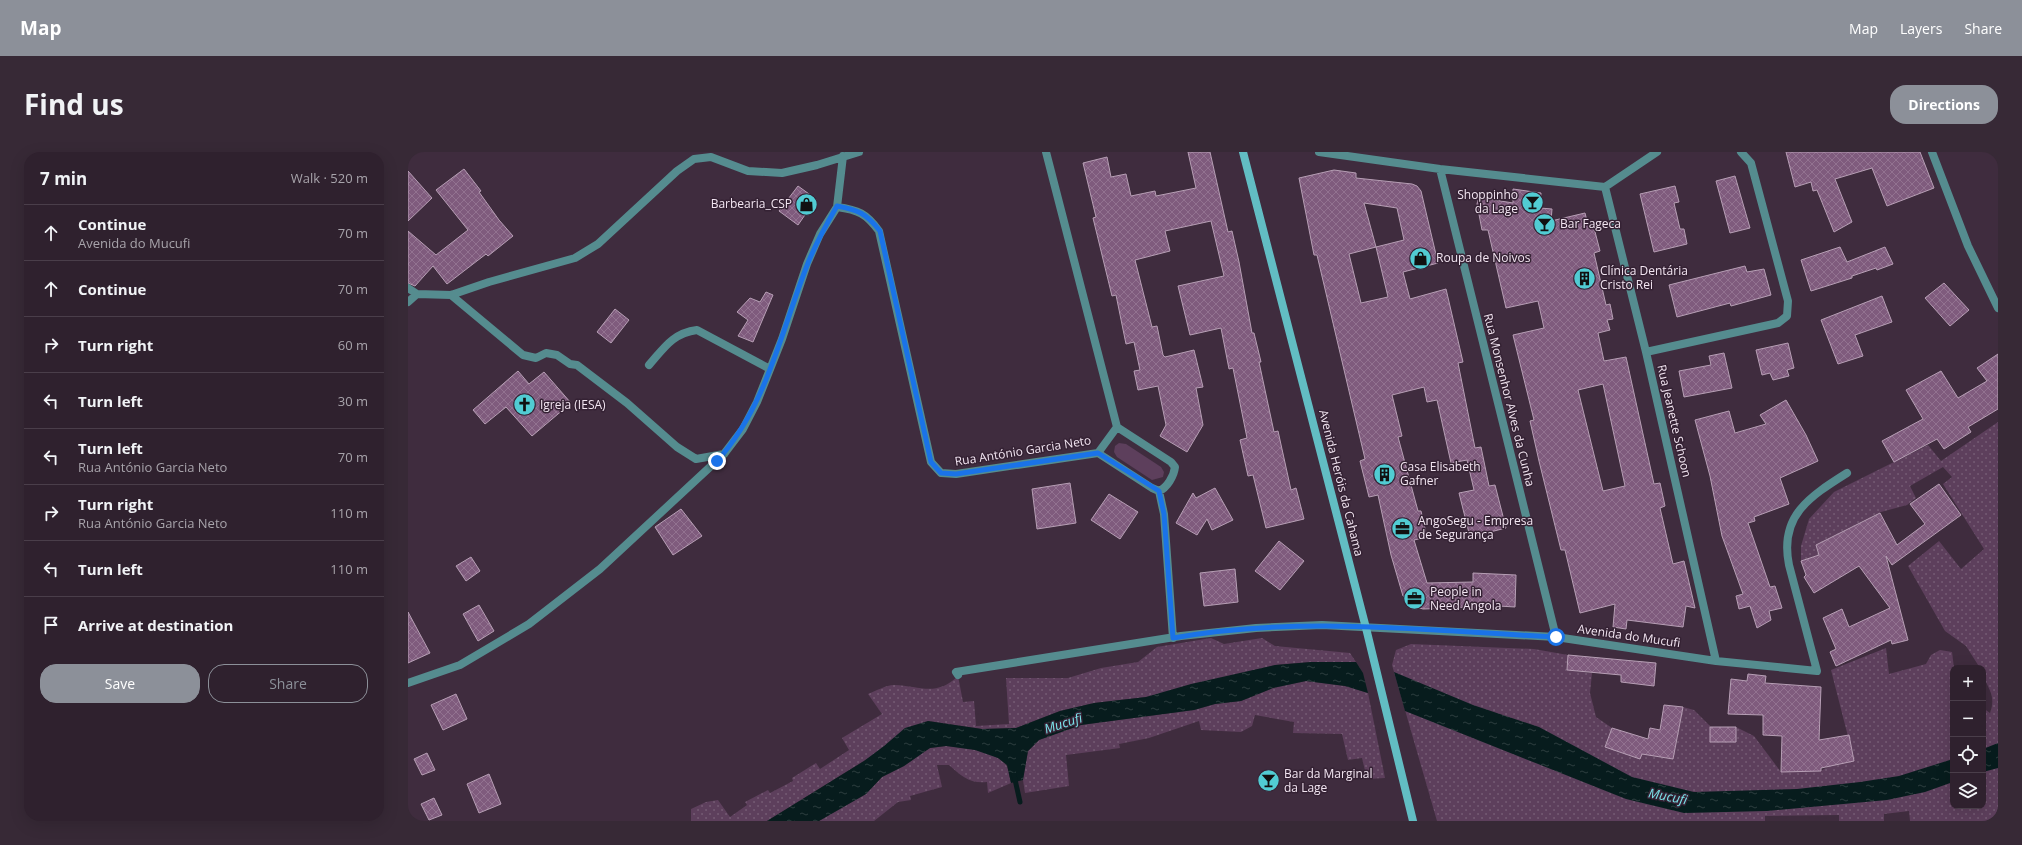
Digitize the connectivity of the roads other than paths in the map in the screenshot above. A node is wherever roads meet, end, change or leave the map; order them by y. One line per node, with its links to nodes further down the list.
1 (859, 152): 8 (street)
2 (1046, 152): 20 (street)
3 (1243, 152): 25 (street, Avenida Heróis da Cahama)
4 (1319, 152): 9 (street)
5 (1657, 152): 10 (street)
6 (1741, 152): 17 (street)
7 (1932, 152): 16 (street)
8 (843, 156): 11 (street); 14 (street)
9 (1440, 169): 10 (street); 26 (street, Rua Monsenhor Alves da Cunha)
10 (1605, 187): 17 (street, Rua Jeanette Schoon)
11 (837, 206): 19 (street); 21 (street, Rua António Garcia Neto)
12 (408, 288): 13 (street)
13 (417, 294): 14 (street); 15 (street)
14 (451, 296): 22 (street)
15 (408, 302)
16 (1998, 308)
17 (1646, 352): 28 (street, Rua Jeanette Schoon)
18 (649, 365): 19 (street)
19 (770, 369): 22 (street)
20 (1117, 427): 21 (street, Rua António Garcia Neto); 24 (street)
21 (1098, 453): 24 (street)
22 (724, 454): 30 (street)
23 (1847, 473): 28 (street, Avenida do Mucufi)
24 (1159, 491): 27 (street)
25 (1366, 628): 26 (street, Avenida do Mucufi); 27 (street, Avenida do Mucufi); 31 (street, Avenida Heróis da Cahama)
26 (1556, 637): 28 (street, Avenida do Mucufi)
27 (1173, 638): 29 (street, Avenida do Mucufi)
28 (1716, 661)
29 (958, 675)
30 (408, 683)
31 (1413, 821)

